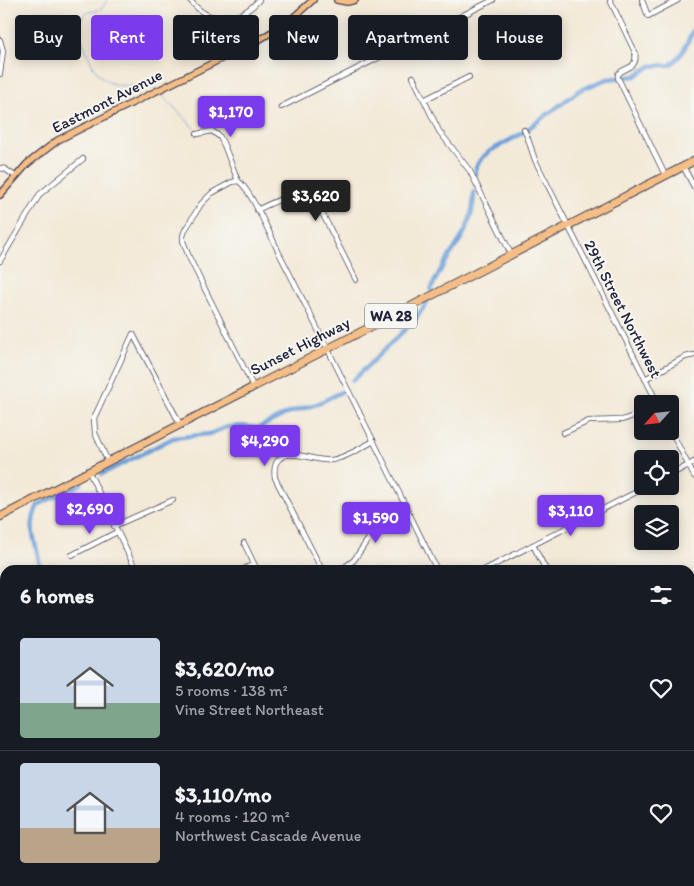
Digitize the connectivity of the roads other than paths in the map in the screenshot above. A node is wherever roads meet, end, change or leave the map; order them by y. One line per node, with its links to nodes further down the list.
1 (190, 0): 2 (street)
2 (259, 0)
3 (313, 0): 22 (main road, Eastmont Avenue)
4 (337, 0): 5 (main road)
5 (355, 0)
6 (493, 0): 15 (street)
7 (610, 0): 23 (street)
8 (642, 0): 9 (street)
9 (678, 0)
10 (0, 40): 11 (street)
11 (0, 74)
12 (413, 77): 14 (street)
13 (469, 77): 14 (street)
14 (424, 100): 29 (street)
15 (281, 107)
16 (524, 130): 28 (street, 29th Street Northwest)
17 (197, 134): 24 (street)
18 (82, 159): 30 (street)
19 (694, 161): 20 (highway, Sunset Highway / WA 28)
20 (683, 166): 23 (highway, Sunset Highway / WA 28); 25 (street)
21 (0, 168): 22 (street)
22 (15, 176): 26 (main road, Eastmont Avenue)
23 (665, 176): 28 (highway, Sunset Highway / WA 28)
24 (238, 181): 27 (street); 35 (street)
25 (694, 187)
26 (0, 195)
27 (257, 210): 31 (street); 32 (street)
28 (567, 226): 29 (highway, Sunset Highway / WA 28); 34 (street, 29th Street Northwest)
29 (511, 254): 32 (highway, Sunset Highway / WA 28)
30 (0, 261)
31 (356, 280)
32 (328, 348): 35 (highway, Sunset Highway / WA 28); 41 (street)
33 (694, 356): 34 (street)
34 (645, 379): 36 (street, 29th Street Northwest)
35 (254, 386): 38 (highway, Sunset Highway / WA 28)
36 (653, 395)
37 (634, 416): 39 (street)
38 (180, 424): 42 (highway, Sunset Highway / WA 28); 42 (street)
39 (563, 433)
40 (676, 440): 44 (street)
41 (374, 442): 50 (street); 59 (street)
42 (108, 462): 46 (highway, Sunset Highway / WA 28)
43 (694, 462): 44 (street)
44 (688, 465): 45 (street); 47 (street)
45 (679, 470)
46 (89, 472): 51 (highway, Sunset Highway / WA 28); 52 (street)
47 (694, 476)
48 (634, 493): 55 (street)
49 (173, 500): 52 (street)
50 (405, 504): 60 (street); 61 (street)
51 (0, 517)
52 (114, 526): 53 (street)
53 (117, 532): 56 (street); 58 (street)
54 (244, 543): 57 (street)
55 (533, 545): 62 (street); 63 (street)
56 (72, 555)
57 (254, 564)
58 (134, 565)
59 (319, 565)
60 (348, 565)
61 (435, 565)
62 (494, 565)
63 (543, 565)

